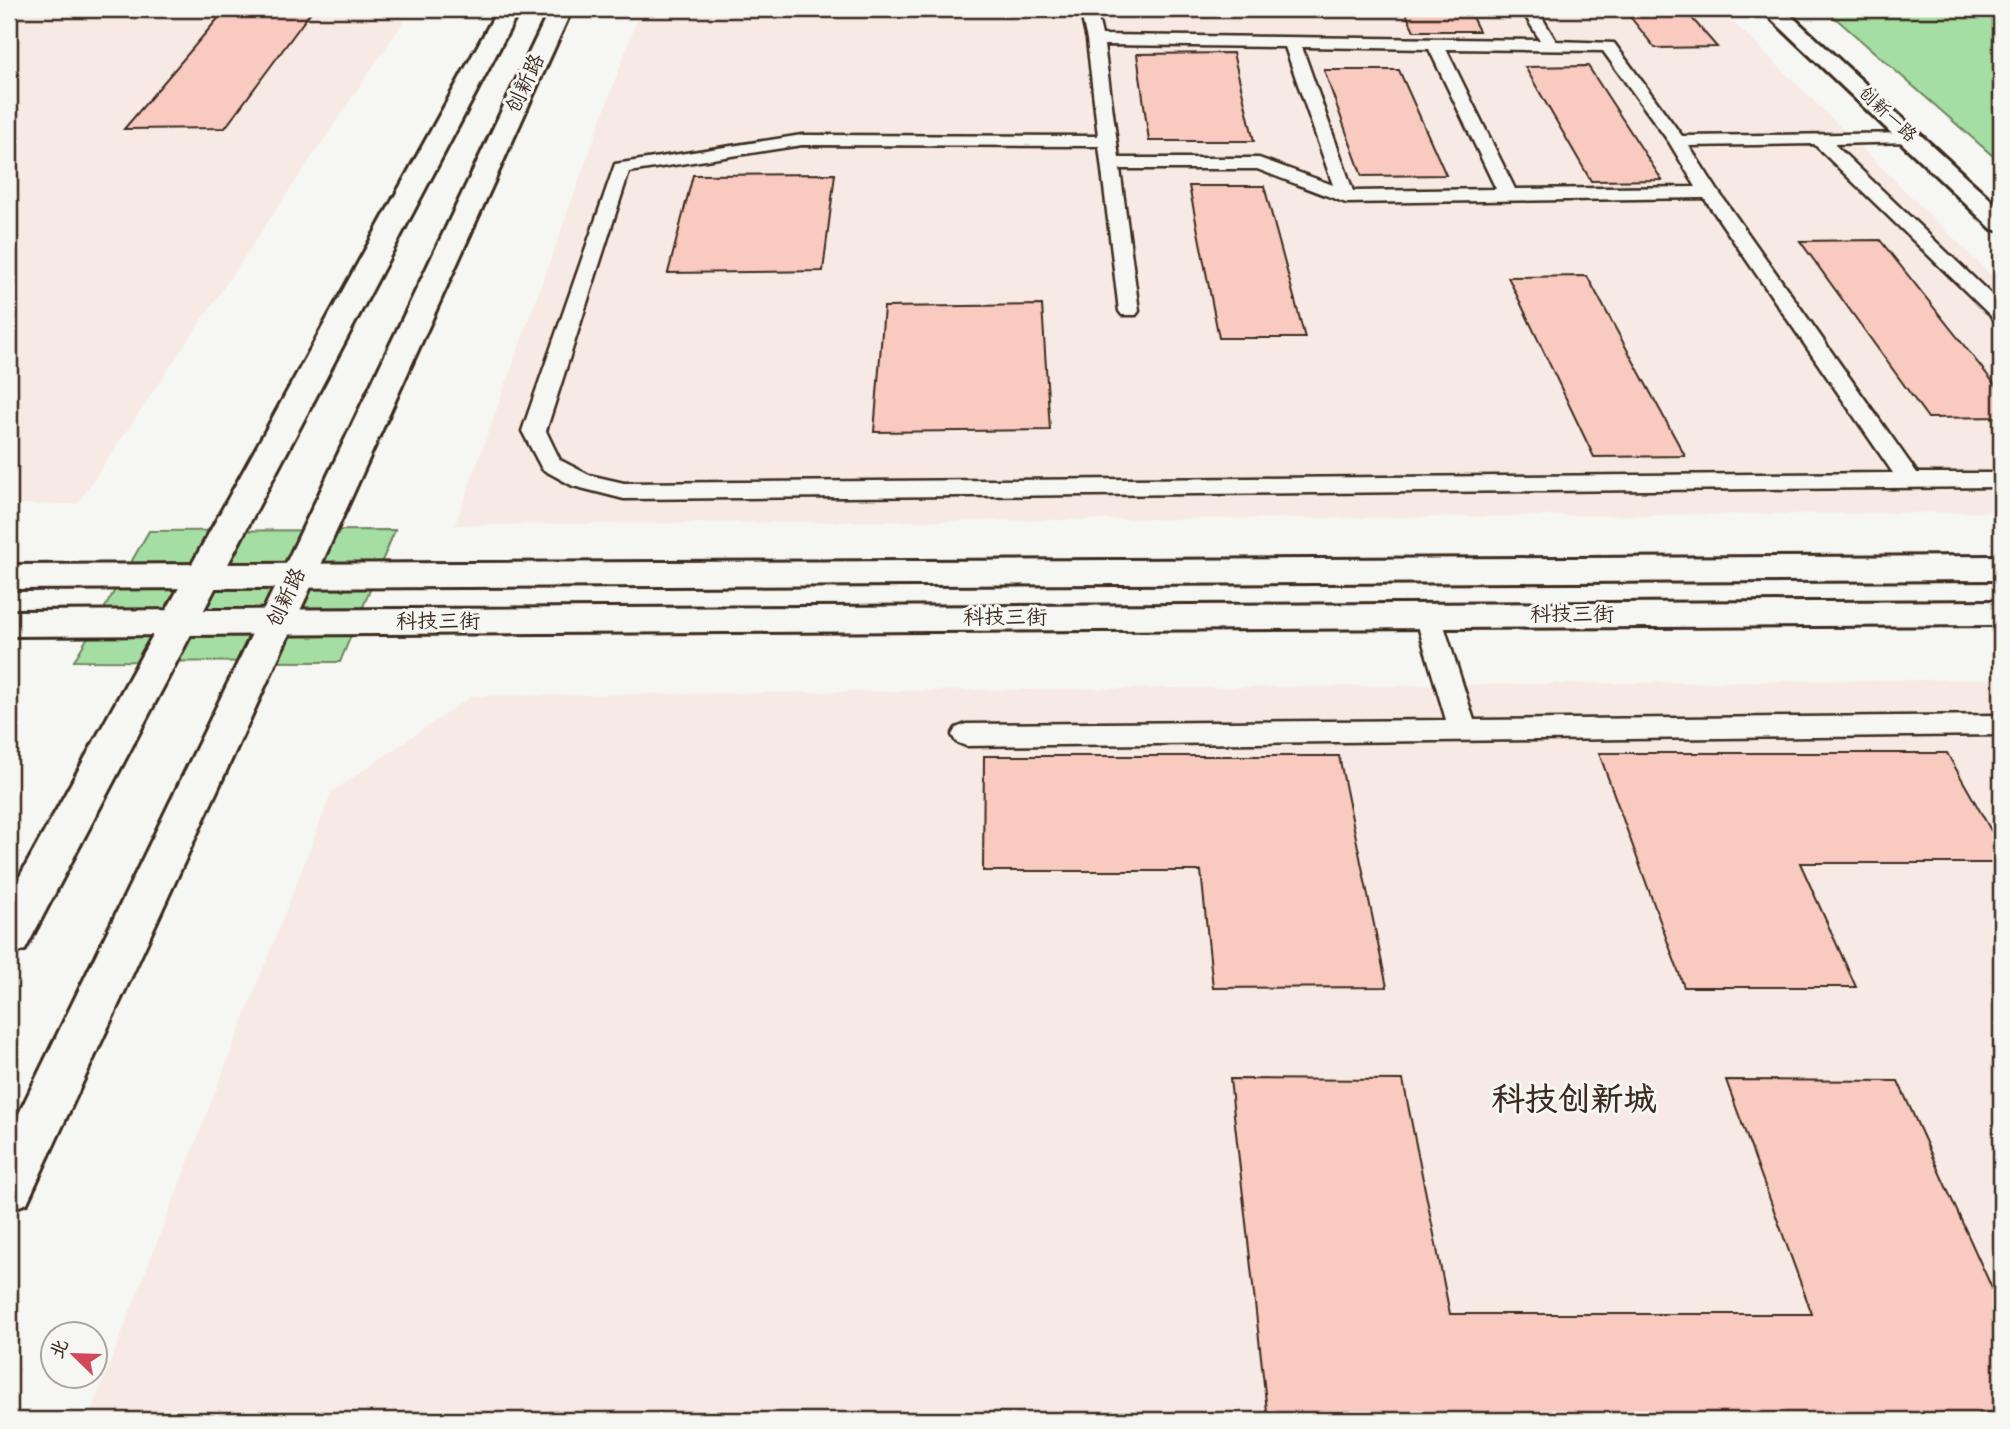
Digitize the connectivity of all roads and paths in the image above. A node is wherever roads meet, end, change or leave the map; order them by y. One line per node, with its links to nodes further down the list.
1 (509, 9): 26 (main road)
2 (561, 9): 27 (main road, 创新路)
3 (1088, 9): 7 (lane)
4 (1529, 9): 10 (lane)
5 (1772, 9): 11 (main road, 创新一路)
6 (1795, 9): 18 (main road, 创新一路)
7 (1095, 40): 8 (lane); 13 (lane)
8 (1292, 43): 9 (lane); 19 (lane)
9 (1435, 44): 10 (lane); 17 (lane)
10 (1551, 45): 14 (lane)
11 (1911, 137): 12 (lane); 20 (main road, 创新一路)
12 (1818, 138): 14 (lane); 22 (lane)
13 (1108, 141): 15 (lane); 23 (lane)
14 (1677, 141): 16 (lane)
15 (1111, 164): 19 (lane); 21 (lane)
16 (1709, 192): 17 (lane); 23 (lane)
17 (1508, 194): 19 (lane)
18 (2001, 195)
19 (1346, 197)
20 (2001, 223)
21 (1129, 311)
22 (2001, 315)
23 (1910, 480): 24 (lane)
24 (2001, 480)
25 (2001, 568): 27 (main road)
26 (203, 576): 27 (main road); 28 (main road); 31 (main road)
27 (298, 576): 32 (main road, 创新路)
28 (9, 577)
29 (2001, 613): 30 (main road, 科技三街)
30 (1428, 616): 32 (main road, 科技三街); 35 (lane)
31 (178, 623): 32 (main road, 科技三街); 33 (main road, 科技三街); 37 (main road)
32 (276, 623): 38 (main road, 创新路)
33 (9, 624)
34 (2001, 725): 35 (lane)
35 (1463, 730): 36 (lane)
36 (966, 735)
37 (9, 937)
38 (9, 1186)

